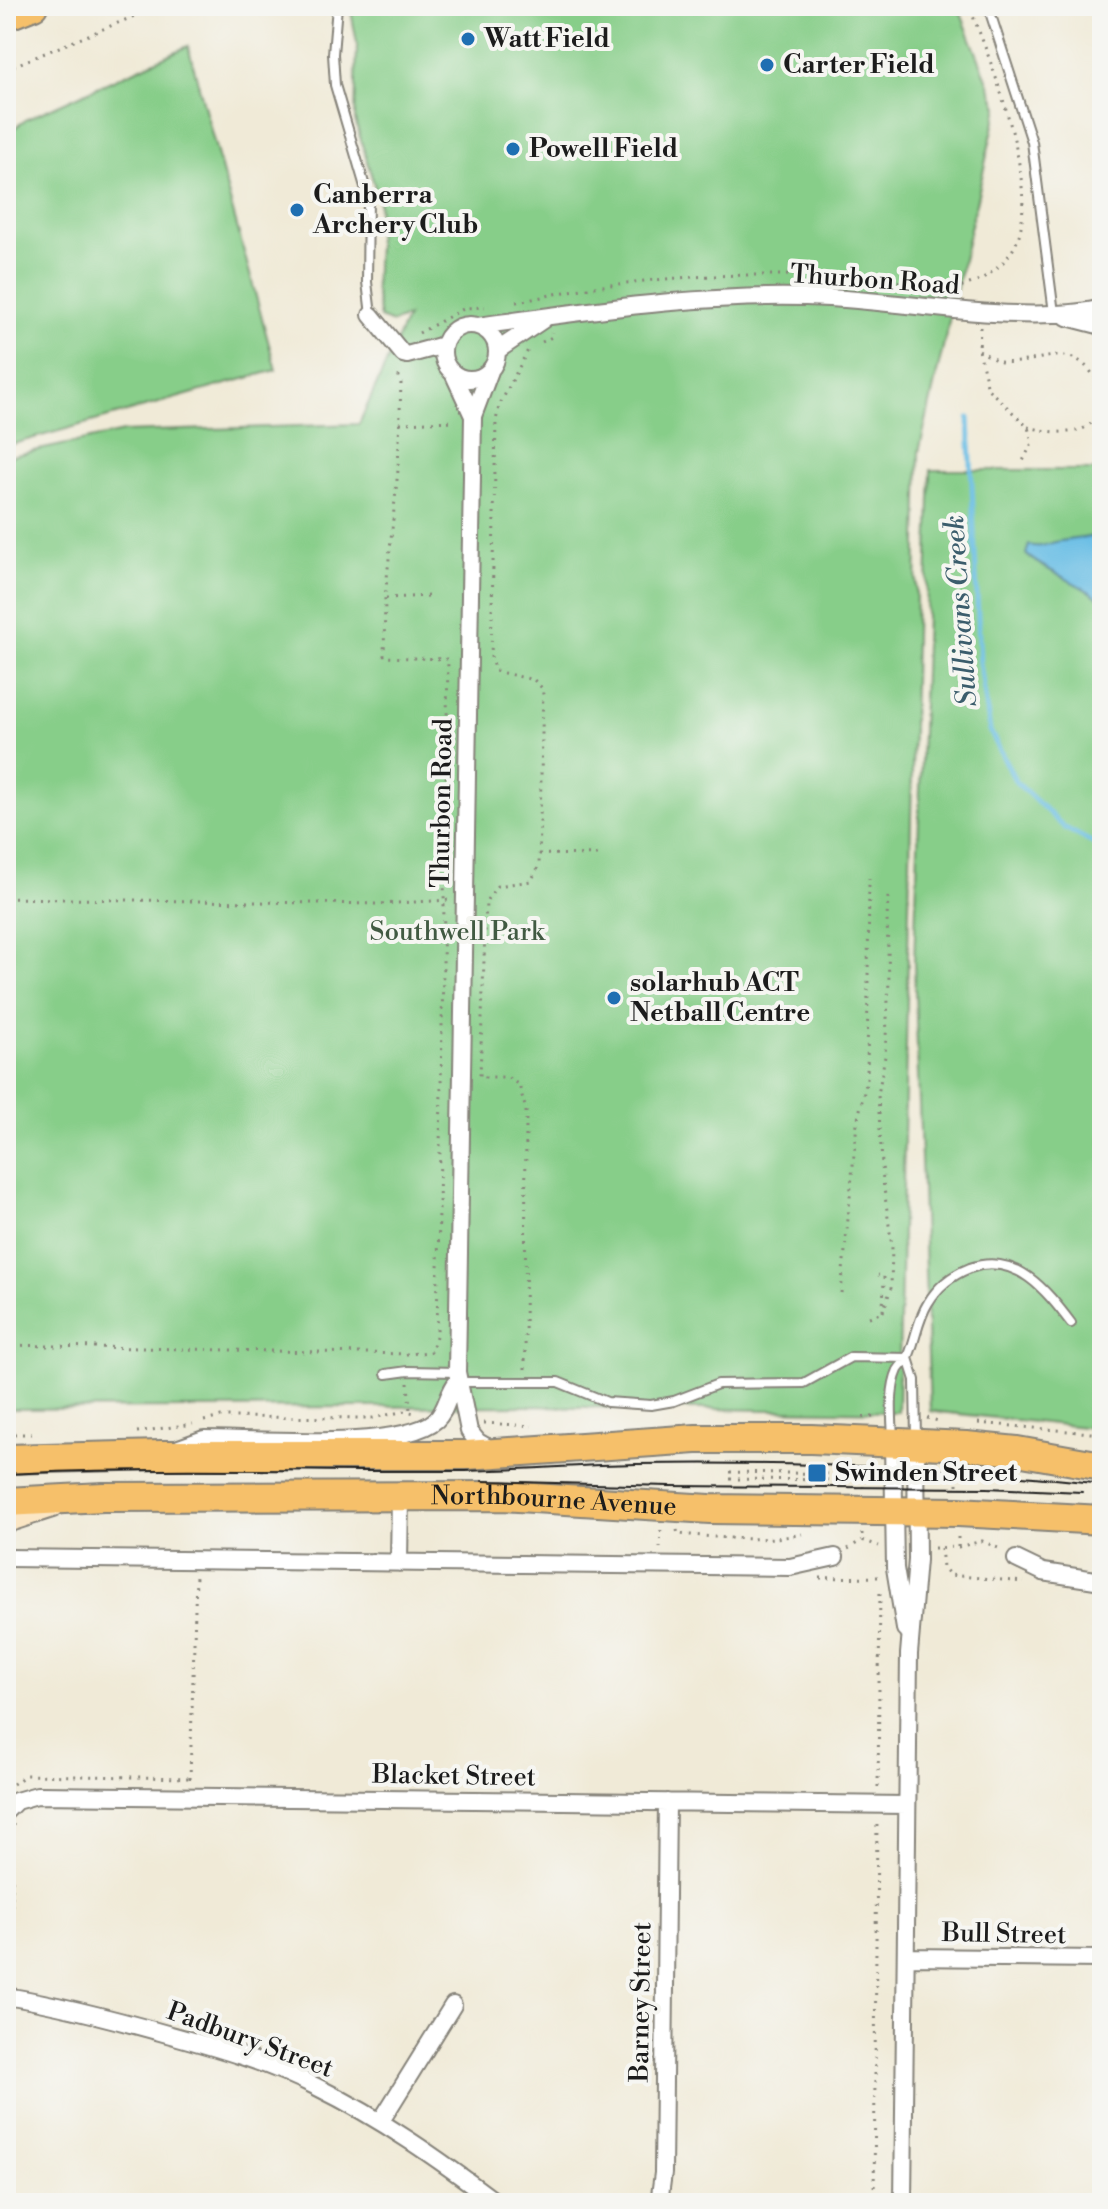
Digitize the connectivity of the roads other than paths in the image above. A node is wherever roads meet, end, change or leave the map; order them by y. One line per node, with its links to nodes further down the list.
1 (34, 6): 4 (main road)
2 (337, 6): 7 (lane)
3 (988, 6): 6 (lane)
4 (6, 17)
5 (1102, 309): 6 (street, Thurbon Road)
6 (1054, 314): 8 (street, Thurbon Road); 10 (street, Thurbon Road)
7 (371, 315): 13 (street)
8 (549, 316): 9 (street, Thurbon Road); 12 (street, Thurbon Road)
9 (478, 326): 11 (street, Thurbon Road); 12 (street)
10 (1102, 326)
11 (444, 345): 13 (street, Thurbon Road); 15 (street, Thurbon Road)
12 (498, 350): 14 (street, Thurbon Road)
13 (407, 355): 15 (street)
14 (490, 371): 15 (street); 16 (street, Thurbon Road)
15 (452, 373): 16 (street, Thurbon Road)
16 (473, 418): 20 (street, Thurbon Road)
17 (1071, 1323): 18 (lane)
18 (908, 1358): 20 (lane); 22 (lane); 22 (lane)
19 (386, 1374): 20 (lane)
20 (457, 1377): 21 (street, Thurbon Road); 23 (street, Thurbon Road)
21 (418, 1429): 24 (street, Northbourne Avenue)
22 (905, 1442): 23 (highway, Northbourne Avenue); 26 (highway, Northbourne Avenue); 30 (street)
23 (502, 1454): 24 (highway, Northbourne Avenue)
24 (161, 1455): 25 (highway, Northbourne Avenue)
25 (6, 1459)
26 (1102, 1466)
27 (400, 1496): 28 (highway, Northbourne Avenue); 30 (highway, Northbourne Avenue); 36 (street)
28 (78, 1497): 29 (highway, Northbourne Avenue); 31 (main road)
29 (6, 1502)
30 (906, 1511): 32 (highway, Northbourne Avenue); 39 (street)
31 (6, 1520)
32 (1102, 1520)
33 (835, 1557): 36 (street)
34 (6, 1558): 36 (street)
35 (1016, 1559): 37 (street)
36 (399, 1563)
37 (1102, 1581)
38 (667, 1802): 39 (street, Blacket Street); 40 (street, Blacket Street); 47 (street, Barney Street)
39 (907, 1805): 41 (street)
40 (11, 1814)
41 (906, 1957): 42 (street, Bull Street); 48 (street)
42 (1102, 1959)
43 (6, 1996): 45 (street, Padbury Street)
44 (453, 2005): 45 (street)
45 (381, 2121): 46 (street, Padbury Street)
46 (497, 2203)
47 (659, 2203)
48 (903, 2203)

